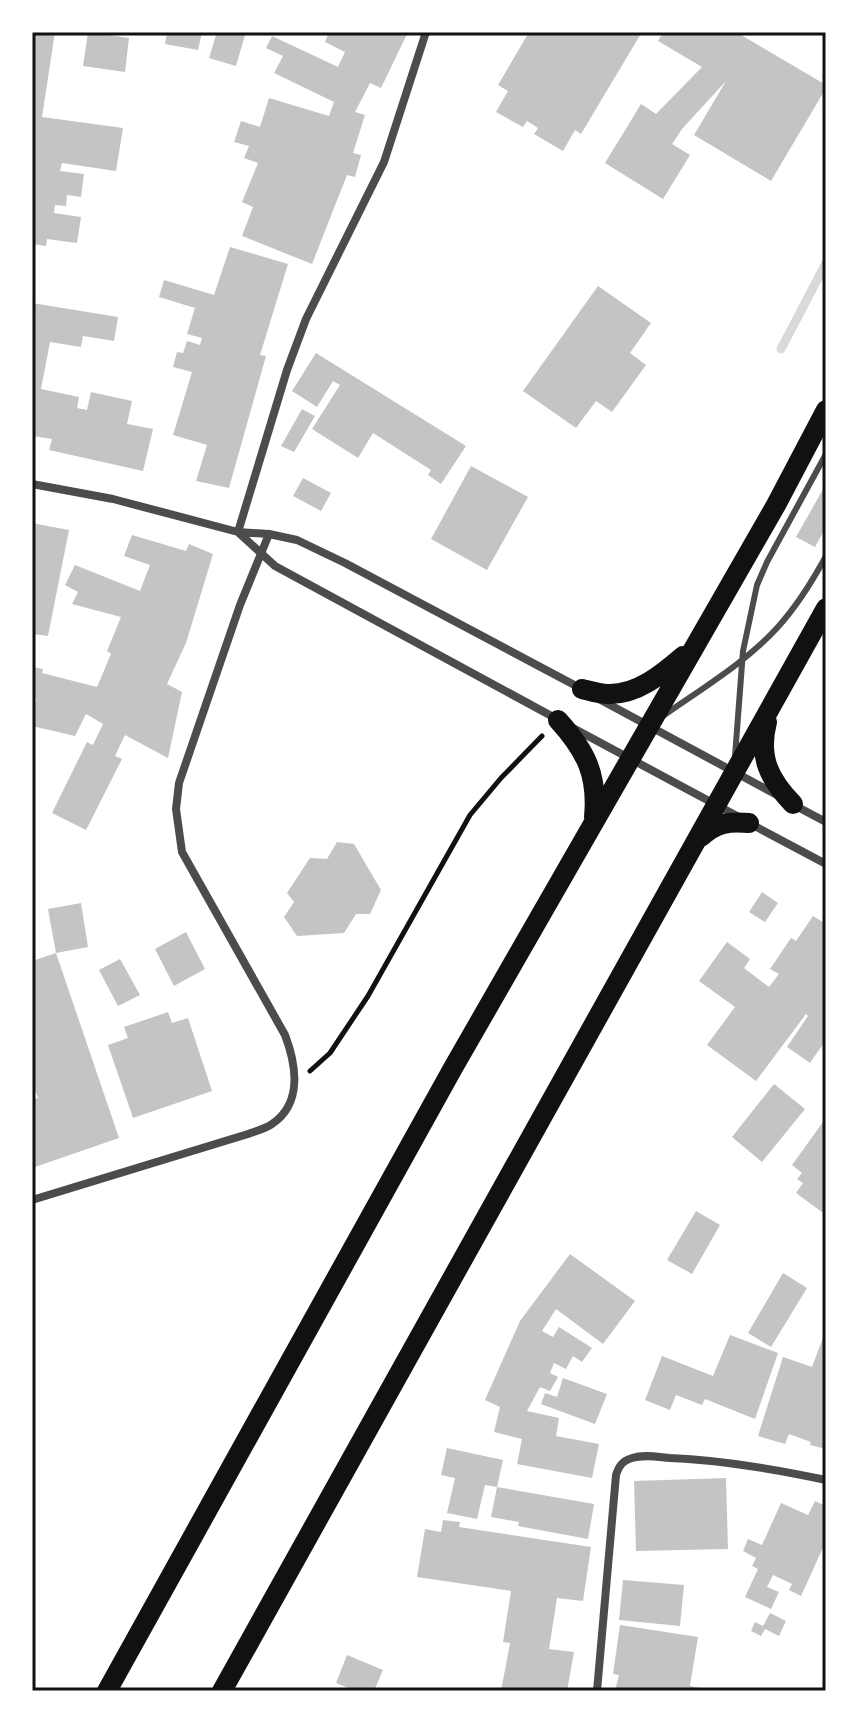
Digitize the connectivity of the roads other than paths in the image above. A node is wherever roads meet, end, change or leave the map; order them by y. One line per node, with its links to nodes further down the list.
1 (426, 32): 5 (street)
2 (826, 410): 10 (highway)
3 (826, 454): 11 (lane)
4 (32, 484): 5 (street)
5 (238, 532): 6 (street); 7 (street)
6 (269, 534): 7 (street); 12 (street)
7 (261, 553): 14 (street); 25 (street)
8 (826, 556): 11 (lane)
9 (826, 608): 13 (highway)
10 (695, 646): 12 (highway); 15 (highway)
11 (742, 660): 15 (lane); 17 (lane)
12 (582, 689): 15 (street)
13 (771, 705): 17 (highway); 18 (highway)
14 (558, 720): 16 (street); 21 (highway)
15 (649, 726): 16 (highway); 17 (street)
16 (630, 759): 19 (street); 21 (highway)
17 (734, 772): 18 (street); 19 (highway)
18 (793, 804): 20 (street)
19 (716, 805): 22 (street); 23 (highway)
20 (826, 822)
21 (593, 823): 27 (highway)
22 (749, 823): 23 (highway); 24 (street)
23 (695, 842): 28 (highway)
24 (826, 864)
25 (32, 1200)
26 (826, 1480): 29 (street)
27 (107, 1691)
28 (222, 1691)
29 (597, 1691)

